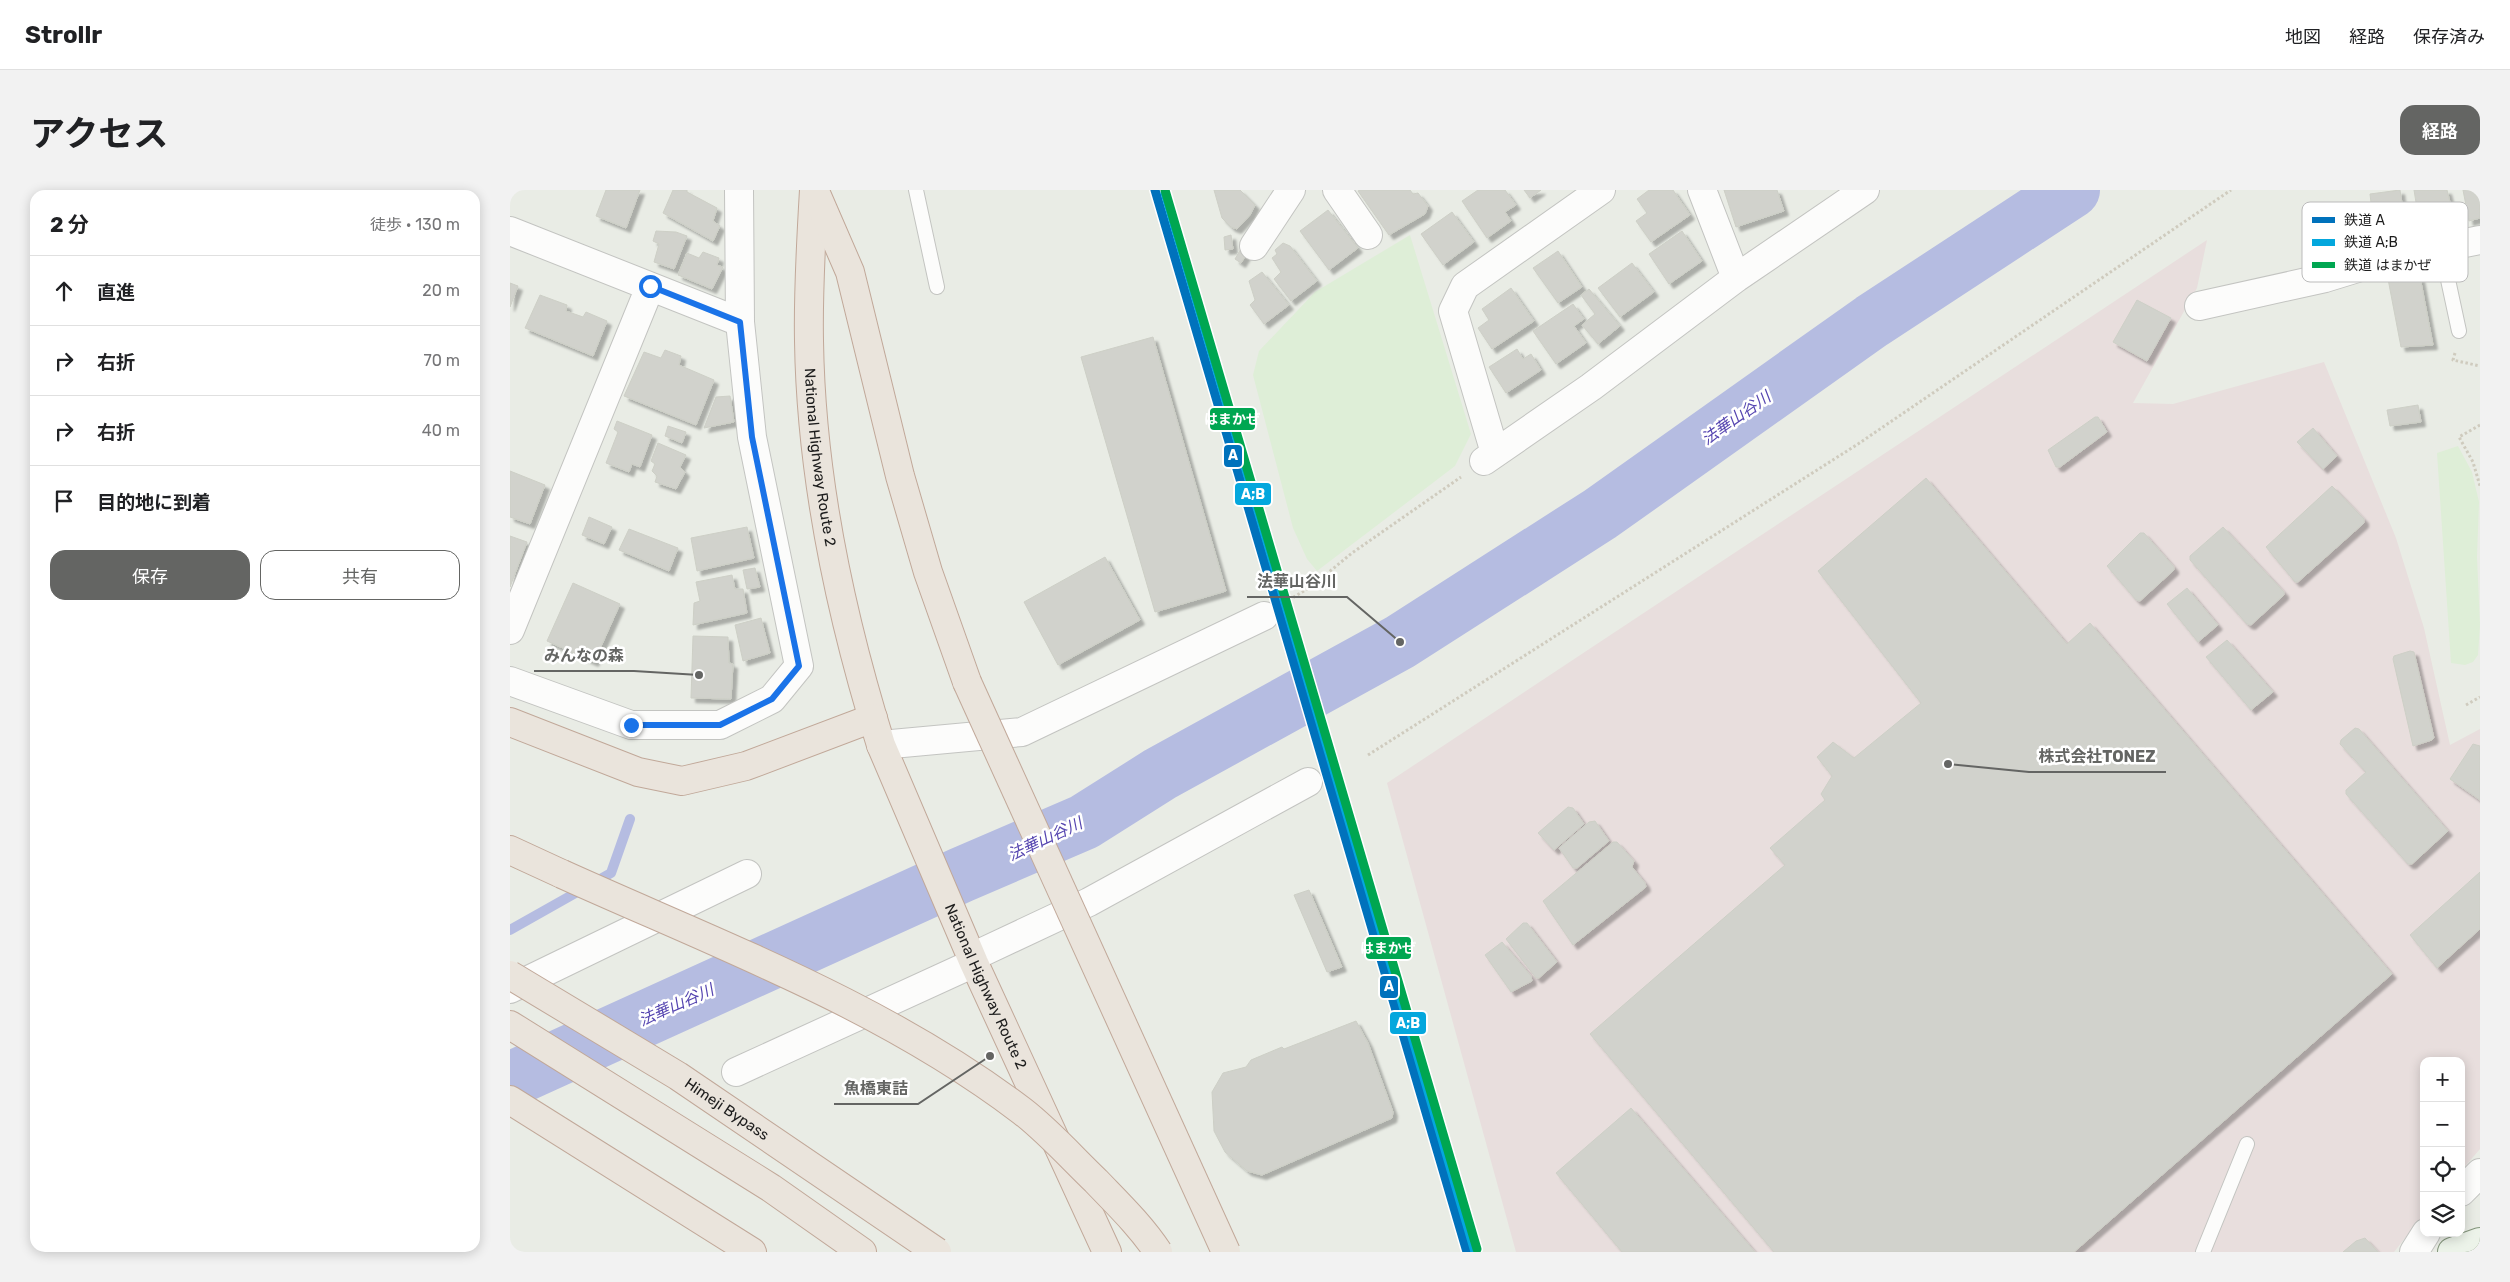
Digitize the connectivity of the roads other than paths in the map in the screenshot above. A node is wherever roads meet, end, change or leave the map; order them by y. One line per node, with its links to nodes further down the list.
1 (739, 190): 18 (street)
2 (814, 190): 23 (highway, National Highway Route 2); 45 (highway, bridge)
3 (916, 190): 16 (lane)
4 (1292, 190): 11 (street)
5 (1337, 190): 10 (street)
6 (1601, 190): 12 (street)
7 (1702, 190): 12 (street)
8 (1864, 190): 12 (street)
9 (510, 231): 15 (street)
10 (1368, 235)
11 (1254, 246)
12 (1736, 278)
13 (2307, 282): 17 (street)
14 (2448, 282): 19 (lane)
15 (650, 286): 18 (street); 21 (street)
16 (937, 287)
17 (2199, 306)
18 (740, 322): 22 (street)
19 (2459, 331)
20 (1264, 616): 25 (street)
21 (510, 630)
22 (510, 681)
23 (873, 718): 24 (highway); 25 (highway, National Highway Route 2)
24 (510, 722)
25 (881, 745): 29 (highway, National Highway Route 2)
26 (1308, 782): 29 (street)
27 (510, 850): 44 (highway, bridge)
28 (747, 874): 31 (street)
29 (973, 960): 33 (street); 43 (highway, National Highway Route 2)
30 (510, 975): 42 (highway, Himeji Bypass, bridge)
31 (510, 989)
32 (510, 1025): 41 (highway)
33 (736, 1072)
34 (510, 1100): 40 (highway)
35 (2247, 1144): 46 (lane)
36 (2480, 1173): 37 (street)
37 (2465, 1188)
38 (2423, 1237): 47 (street)
39 (2480, 1242): 48 (main road)
40 (752, 1252)
41 (862, 1252)
42 (937, 1252)
43 (1107, 1252)
44 (1158, 1252)
45 (1226, 1252)
46 (2203, 1252)
47 (2414, 1252)
48 (2452, 1252)

